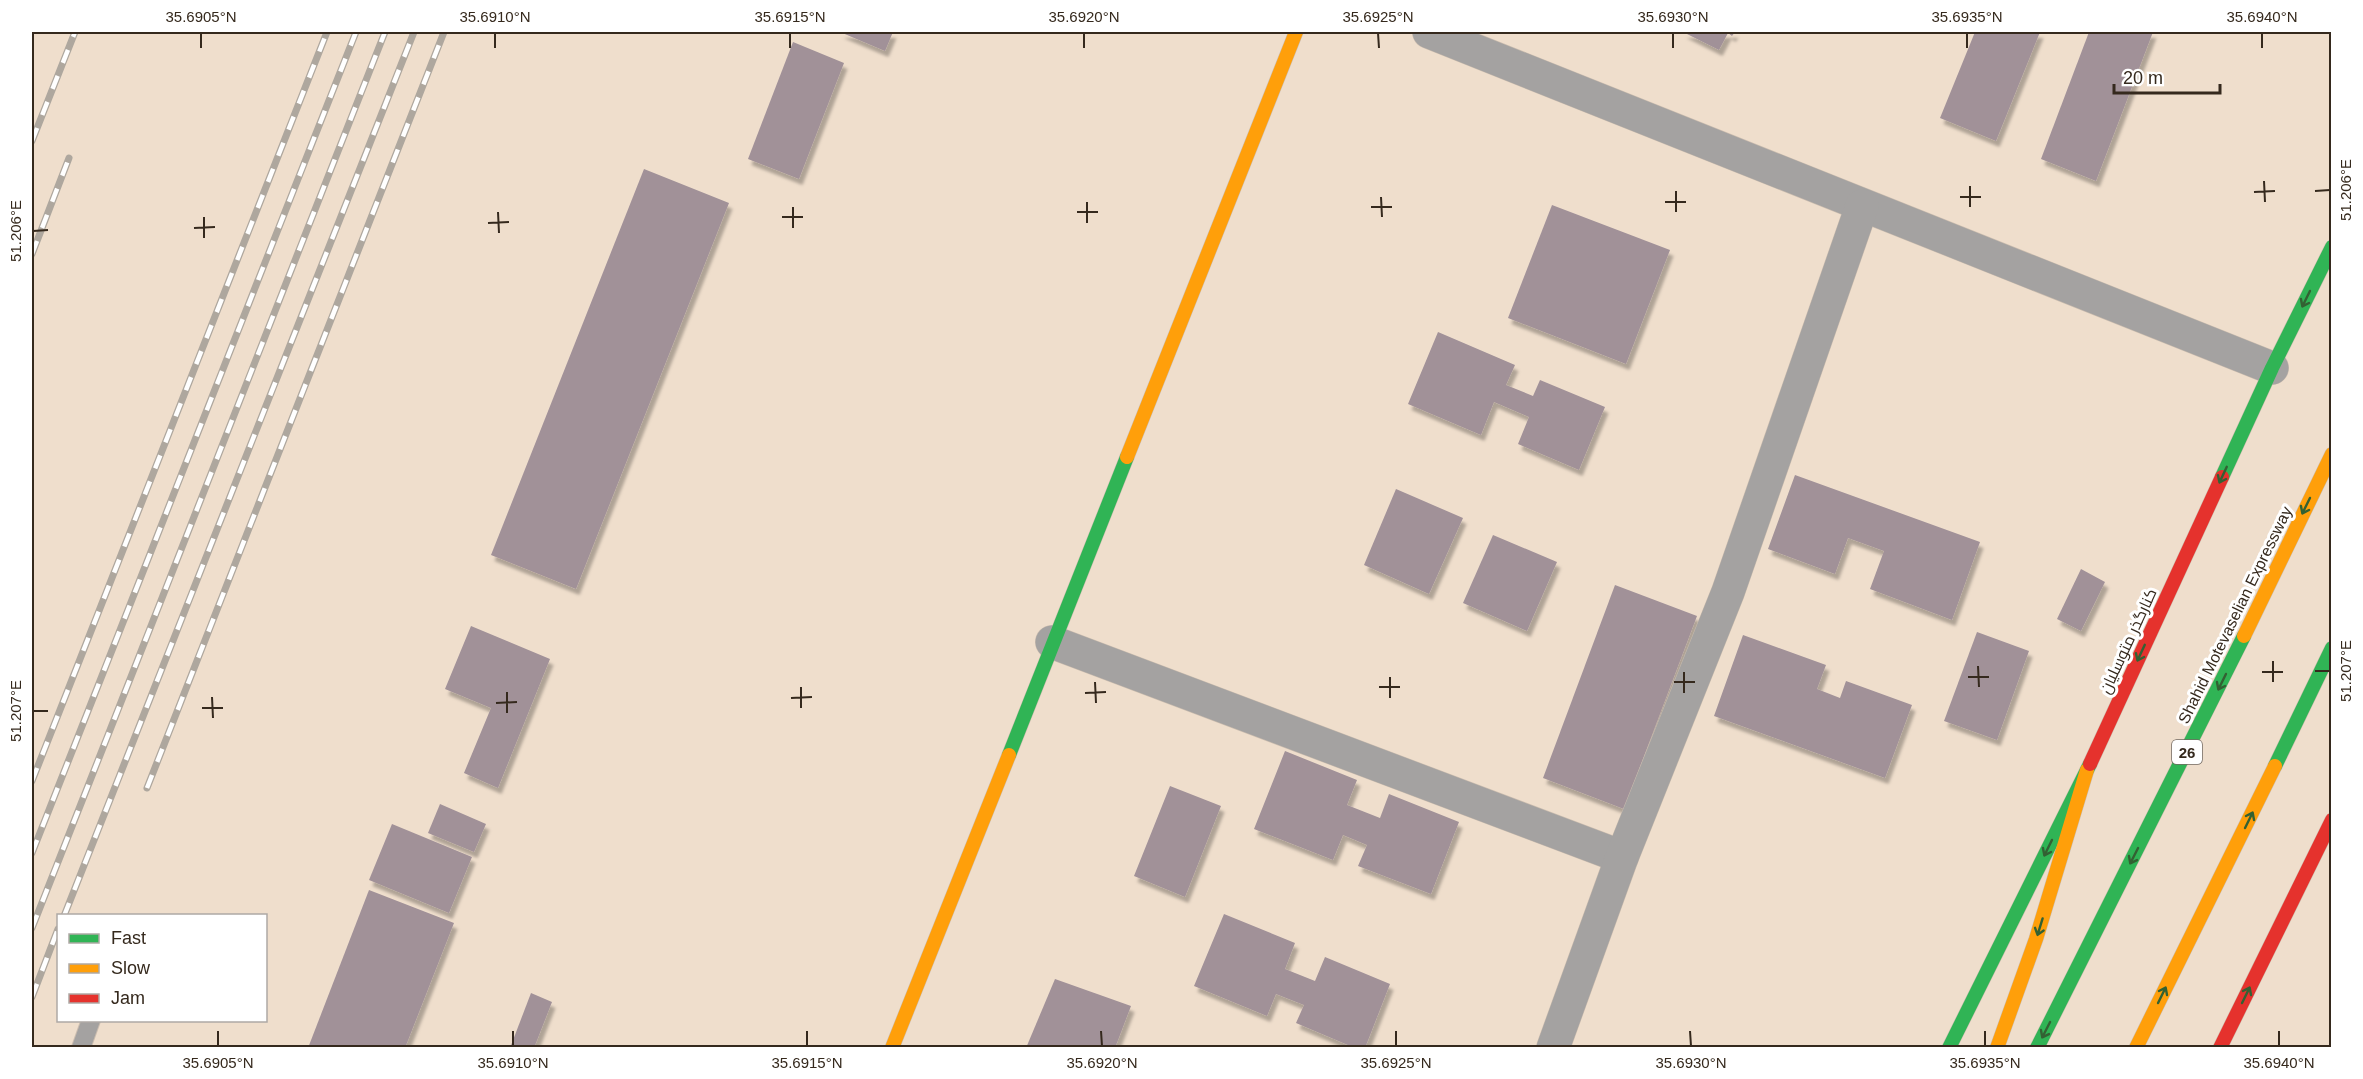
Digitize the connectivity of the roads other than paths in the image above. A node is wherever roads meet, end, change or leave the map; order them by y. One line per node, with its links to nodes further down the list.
1 (1296, 32): 7 (main road)
2 (1429, 32): 3 (street)
3 (1863, 206): 5 (street); 13 (street)
4 (2331, 247): 5 (main road, کنارگذر متوسلیان, one-way to 5)
5 (2272, 368): 11 (main road, کنارگذر متوسلیان, one-way to 11)
6 (2331, 454): 20 (main road, Shahid Motevaselian Expressway / 26, one-way to 20)
7 (1052, 642): 13 (street); 16 (main road)
8 (2331, 648): 10 (main road)
9 (2331, 671): 10 (main road)
10 (2277, 763): 21 (main road, one-way to 10)
11 (2087, 770): 18 (main road, کنارگذر متوسلیان, one-way to 18); 19 (main road, one-way to 19)
12 (2331, 820): 22 (main road, one-way to 12)
13 (1622, 856): 17 (street)
14 (90, 1022): 15 (lane)
15 (81, 1047)
16 (892, 1047)
17 (1552, 1047)
18 (1950, 1047)
19 (1997, 1047)
20 (2037, 1047)
21 (2136, 1047)
22 (2220, 1047)

